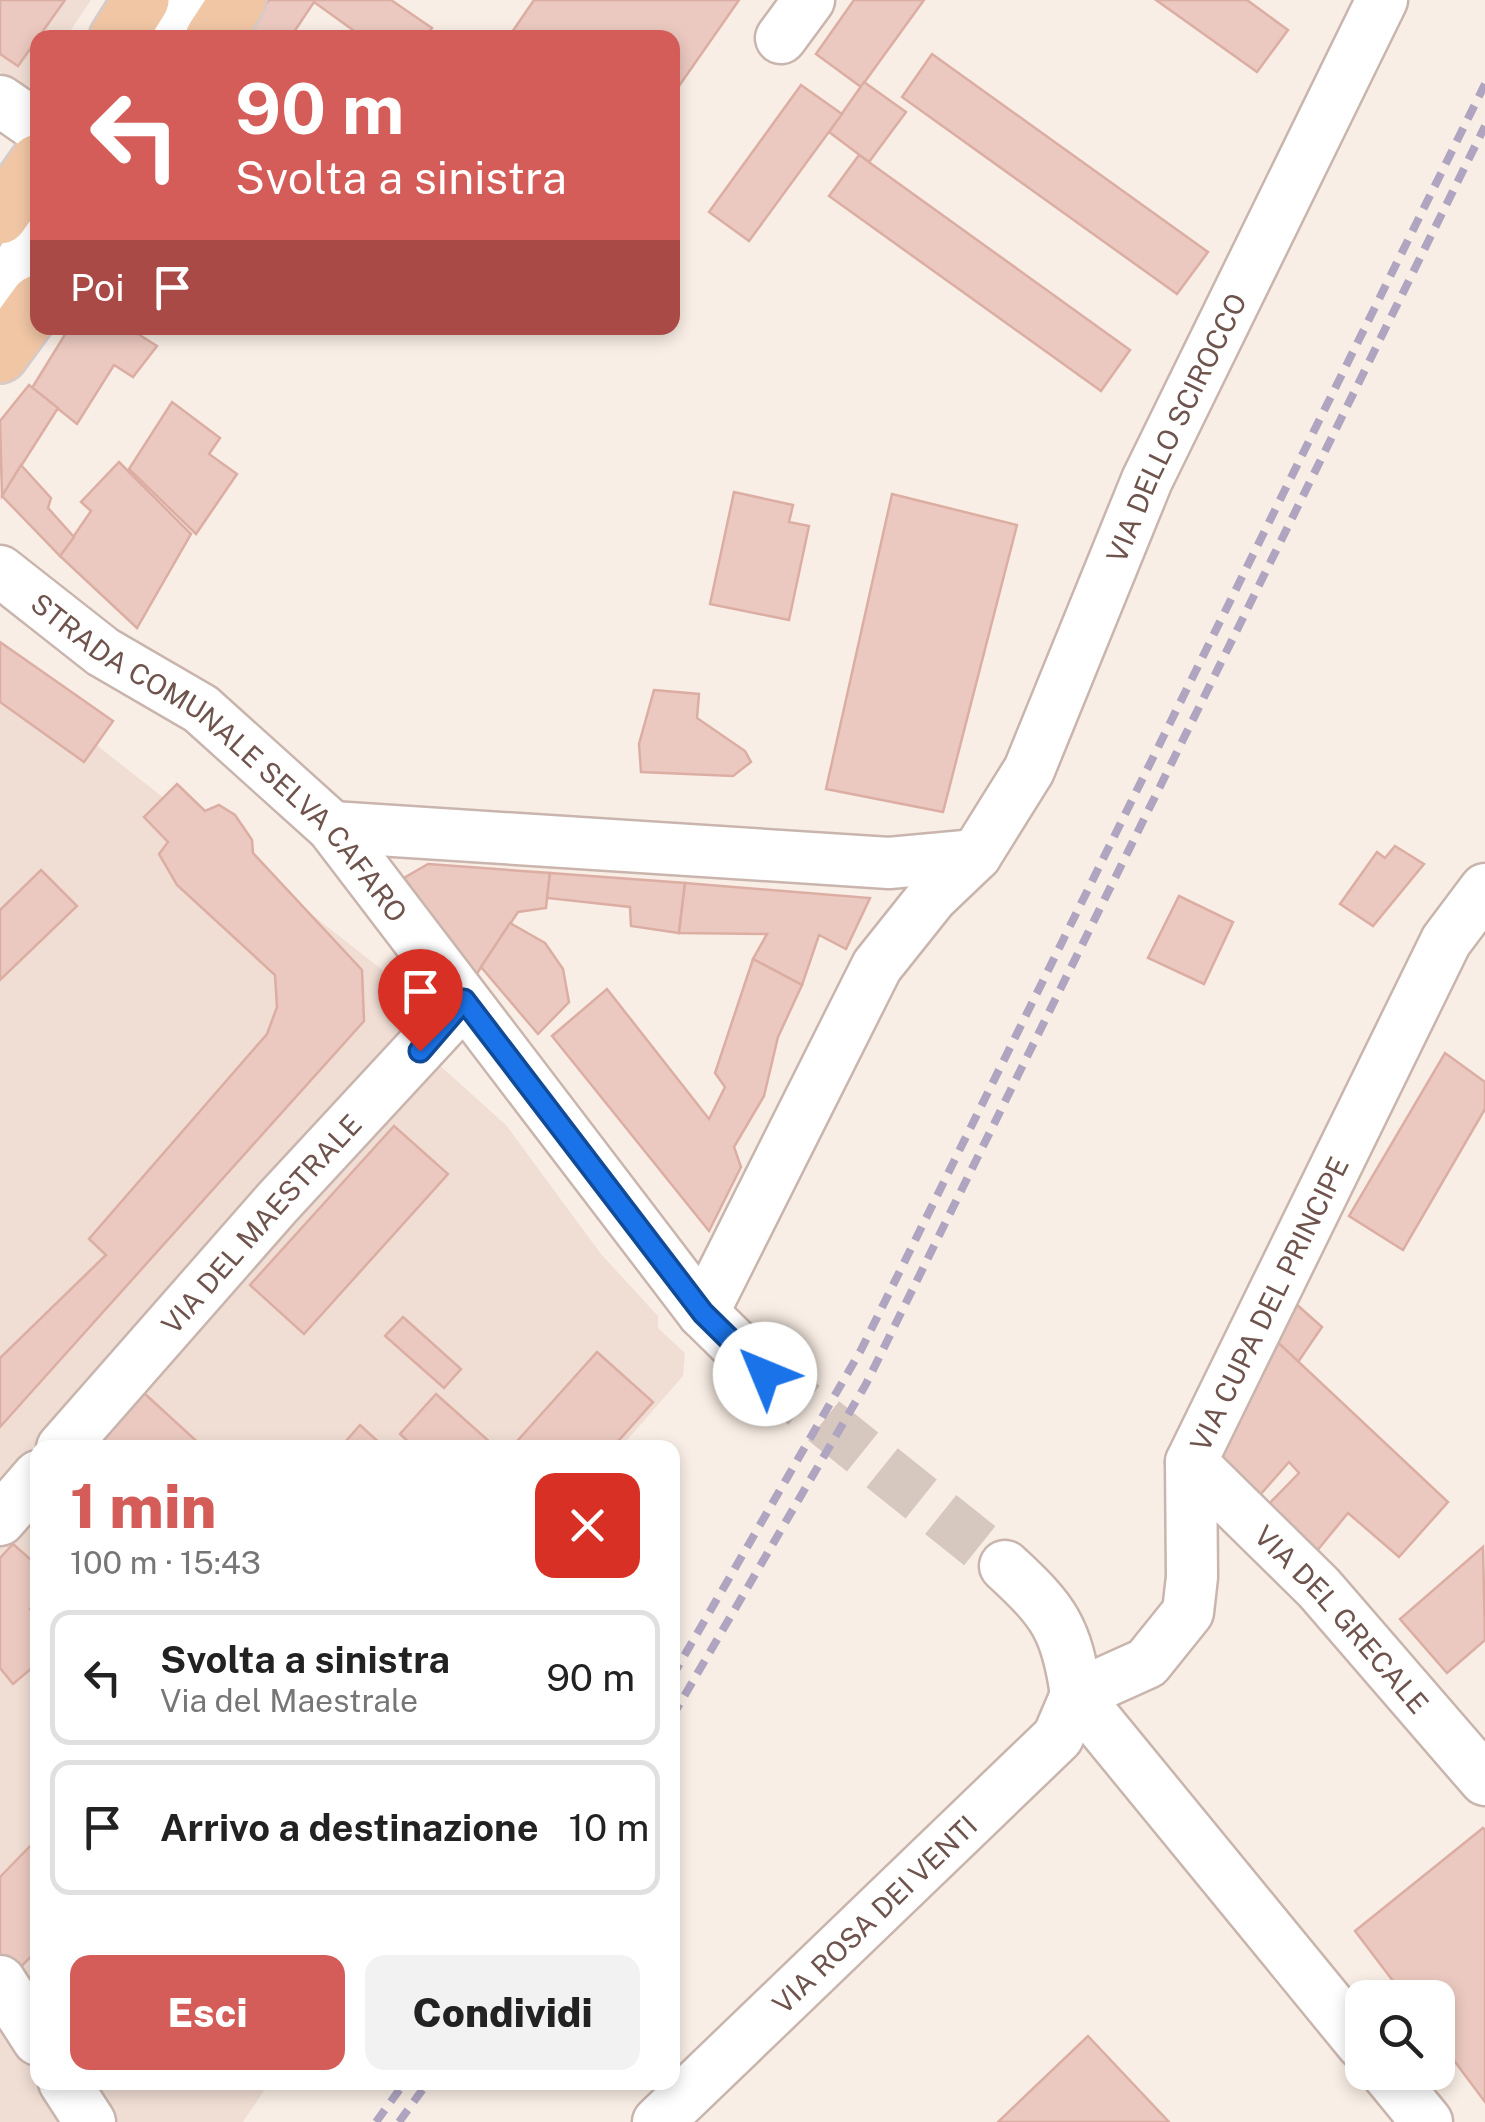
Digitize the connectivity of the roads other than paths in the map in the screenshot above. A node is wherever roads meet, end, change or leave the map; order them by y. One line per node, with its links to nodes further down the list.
1 (141, 0): 5 (main road)
2 (191, 0): 6 (street)
3 (238, 0): 7 (main road)
4 (1382, 0): 18 (street, VIA DELLO SCIROCCO)
5 (122, 30)
6 (173, 30)
7 (218, 30)
8 (0, 100): 9 (street)
9 (30, 122)
10 (30, 173): 11 (main road)
11 (0, 216)
12 (30, 248): 13 (street)
13 (0, 291)
14 (30, 314): 15 (main road)
15 (0, 355)
16 (0, 571): 17 (street, STRADA COMUNALE SELVA CAFARO)
17 (332, 827): 18 (street); 20 (street, STRADA COMUNALE SELVA CAFARO)
18 (976, 855): 21 (street, VIA DELLO SCIROCCO)
19 (1485, 889): 24 (street, VIA CUPA DEL PRINCIPE)
20 (464, 1000): 21 (street, STRADA COMUNALE SELVA CAFARO); 23 (street, VIA DEL MAESTRALE)
21 (703, 1313): 22 (street, STRADA COMUNALE SELVA CAFARO)
22 (765, 1374)
23 (69, 1440)
24 (1191, 1462): 28 (street, VIA CUPA DEL PRINCIPE); 29 (street, VIA DEL GRECALE)
25 (30, 1485): 26 (street)
26 (0, 1520)
27 (1005, 1566): 28 (street)
28 (1076, 1695): 31 (street); 36 (street, VIA ROSA DEI VENTI)
29 (1485, 1780)
30 (0, 1982): 32 (street)
31 (1345, 2023)
32 (30, 2028)
33 (69, 2090): 35 (street)
34 (1400, 2090): 37 (street)
35 (90, 2122)
36 (658, 2122)
37 (1426, 2122)

